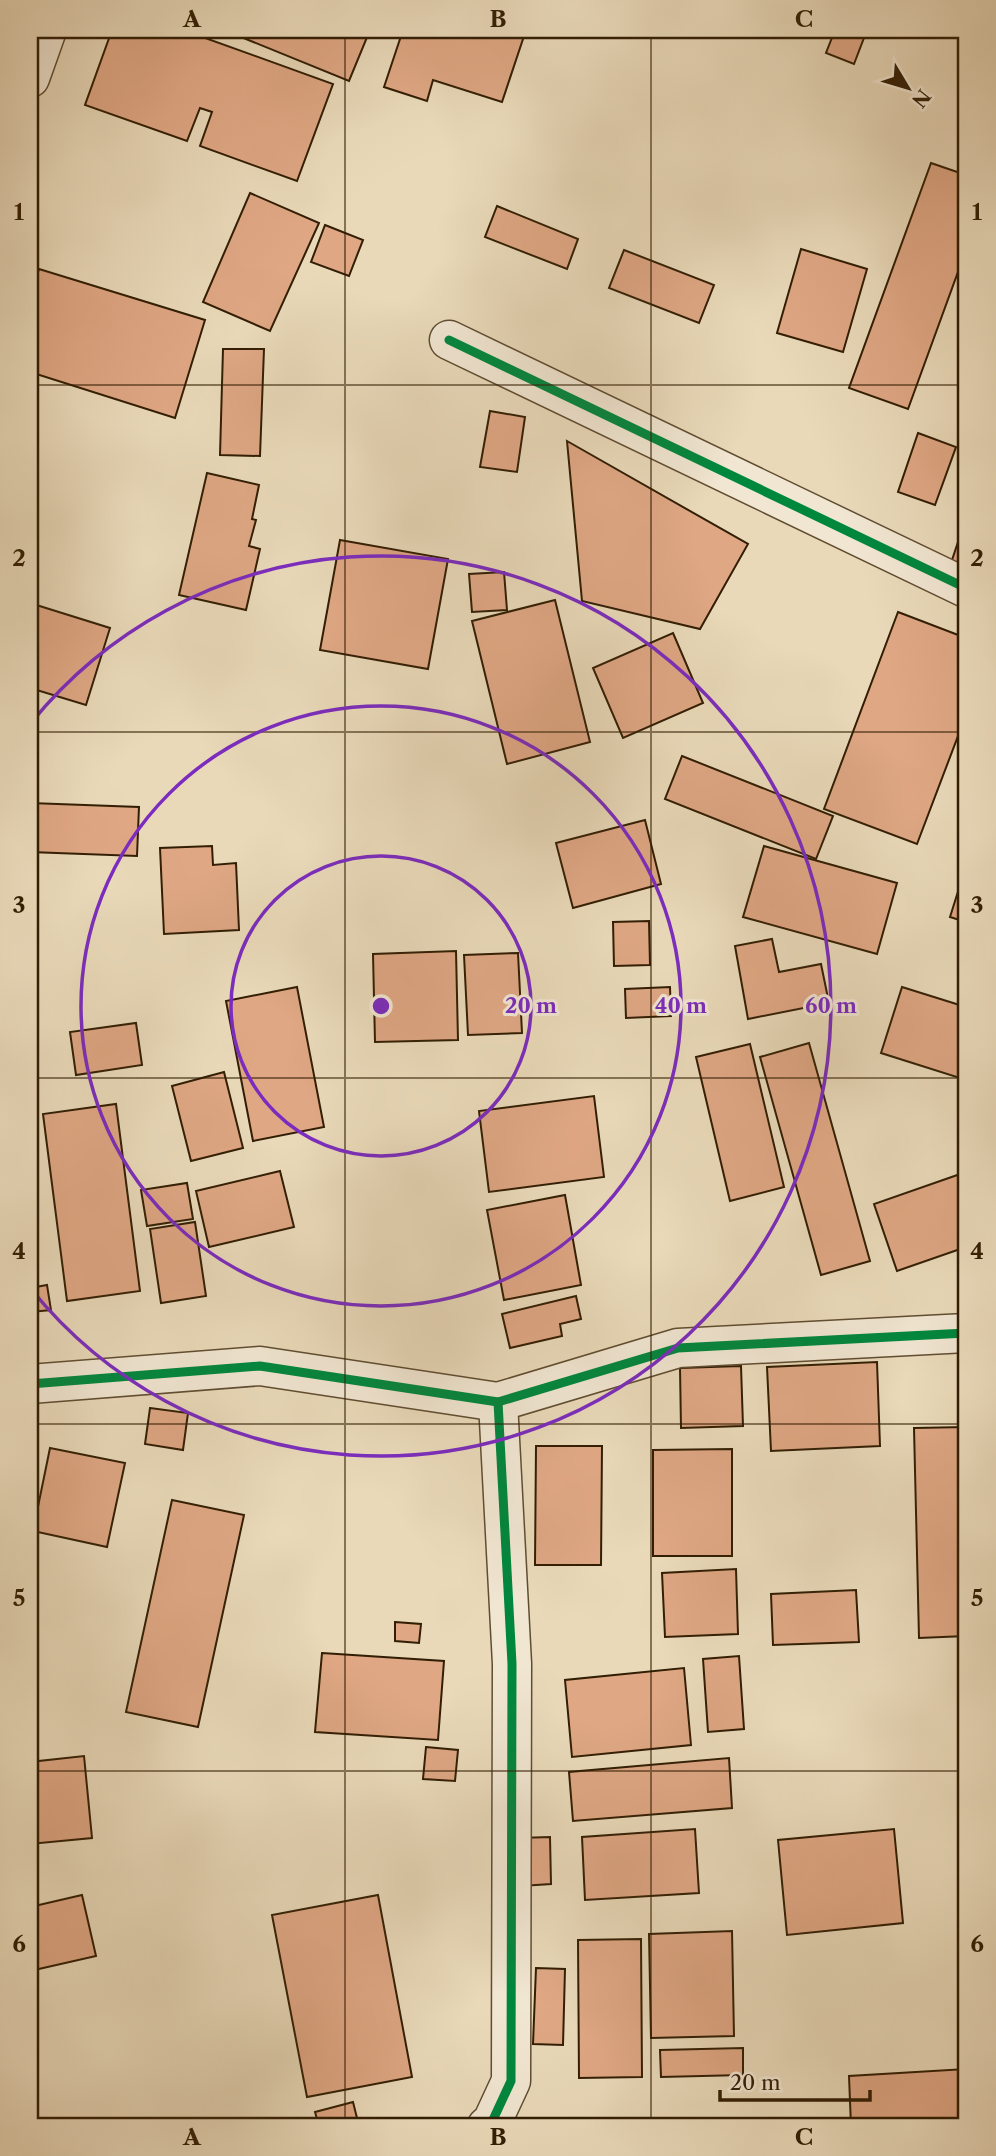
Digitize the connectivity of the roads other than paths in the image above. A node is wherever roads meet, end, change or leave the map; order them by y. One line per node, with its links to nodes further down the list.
1 (47, 30): 2 (street)
2 (30, 78)
3 (449, 340): 4 (street)
4 (966, 588)
5 (966, 1333): 7 (street)
6 (30, 1384): 7 (street)
7 (498, 1402): 8 (street)
8 (487, 2126)

